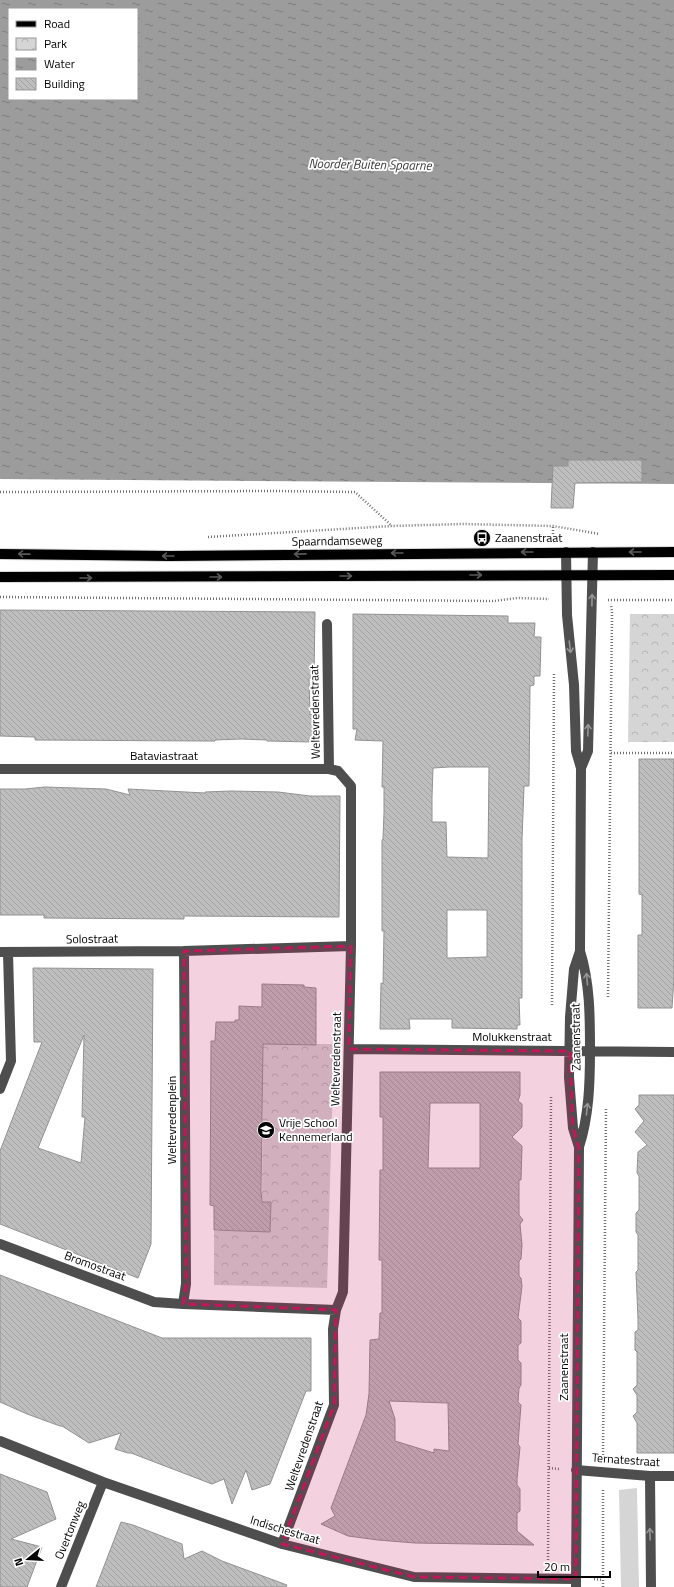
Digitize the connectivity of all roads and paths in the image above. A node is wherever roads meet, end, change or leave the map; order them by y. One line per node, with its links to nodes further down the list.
1 (0, 492): 2 (path)
2 (602, 534)
3 (566, 552): 4 (main road, Spaarndamseweg); 6 (main road, Spaarndamseweg, one-way to 6); 7 (street, Zaanenstraat)
4 (593, 552): 5 (main road, Spaarndamseweg, one-way to 4); 8 (street, Zaanenstraat)
5 (674, 552)
6 (0, 554)
7 (567, 575): 8 (main road); 10 (main road, one-way to 7); 12 (street, Zaanenstraat)
8 (593, 575): 9 (main road); 13 (street, Zaanenstraat)
9 (674, 575)
10 (0, 577)
11 (0, 597): 12 (path)
12 (567, 599): 18 (street, Zaanenstraat, one-way to 18)
13 (592, 600): 14 (path); 18 (street, Zaanenstraat, one-way to 13)
14 (674, 600)
15 (327, 624): 20 (street, Weltevredenstraat)
16 (674, 753): 17 (path)
17 (610, 754)
18 (581, 768): 23 (street, Zaanenstraat)
19 (0, 769): 20 (street, Bataviastraat)
20 (329, 769): 21 (street, Weltevredenstraat)
21 (351, 946): 22 (street); 25 (street, Weltevredenstraat)
22 (184, 951): 24 (street, Solostraat); 32 (street, Weltevredenplein)
23 (580, 951): 26 (street, Zaanenstraat); 27 (street, Zaanenstraat, one-way to 23)
24 (4, 952): 29 (street)
25 (349, 1049): 26 (street, Molukkenstraat); 33 (street, Weltevredenstraat)
26 (570, 1051): 27 (street, Molukkenstraat); 30 (street, Zaanenstraat)
27 (590, 1051): 28 (street, Molukkenstraat); 30 (street, Zaanenstraat, one-way to 27)
28 (674, 1052)
29 (0, 1089)
30 (579, 1147): 35 (street, Zaanenstraat)
31 (0, 1244): 32 (street, Bromostraat)
32 (183, 1304): 33 (street)
33 (336, 1310): 39 (street, Weltevredenstraat)
34 (0, 1441): 38 (street, Indischestraat)
35 (576, 1470): 36 (street, Ternatestraat); 40 (street, Zaanenstraat)
36 (650, 1476): 37 (street, Ternatestraat); 42 (street, one-way to 36)
37 (674, 1476)
38 (103, 1482): 39 (street, Indischestraat); 41 (street, Overtonweg)
39 (282, 1544): 40 (street, Indischestraat)
40 (576, 1583)
41 (61, 1587)
42 (651, 1587)

